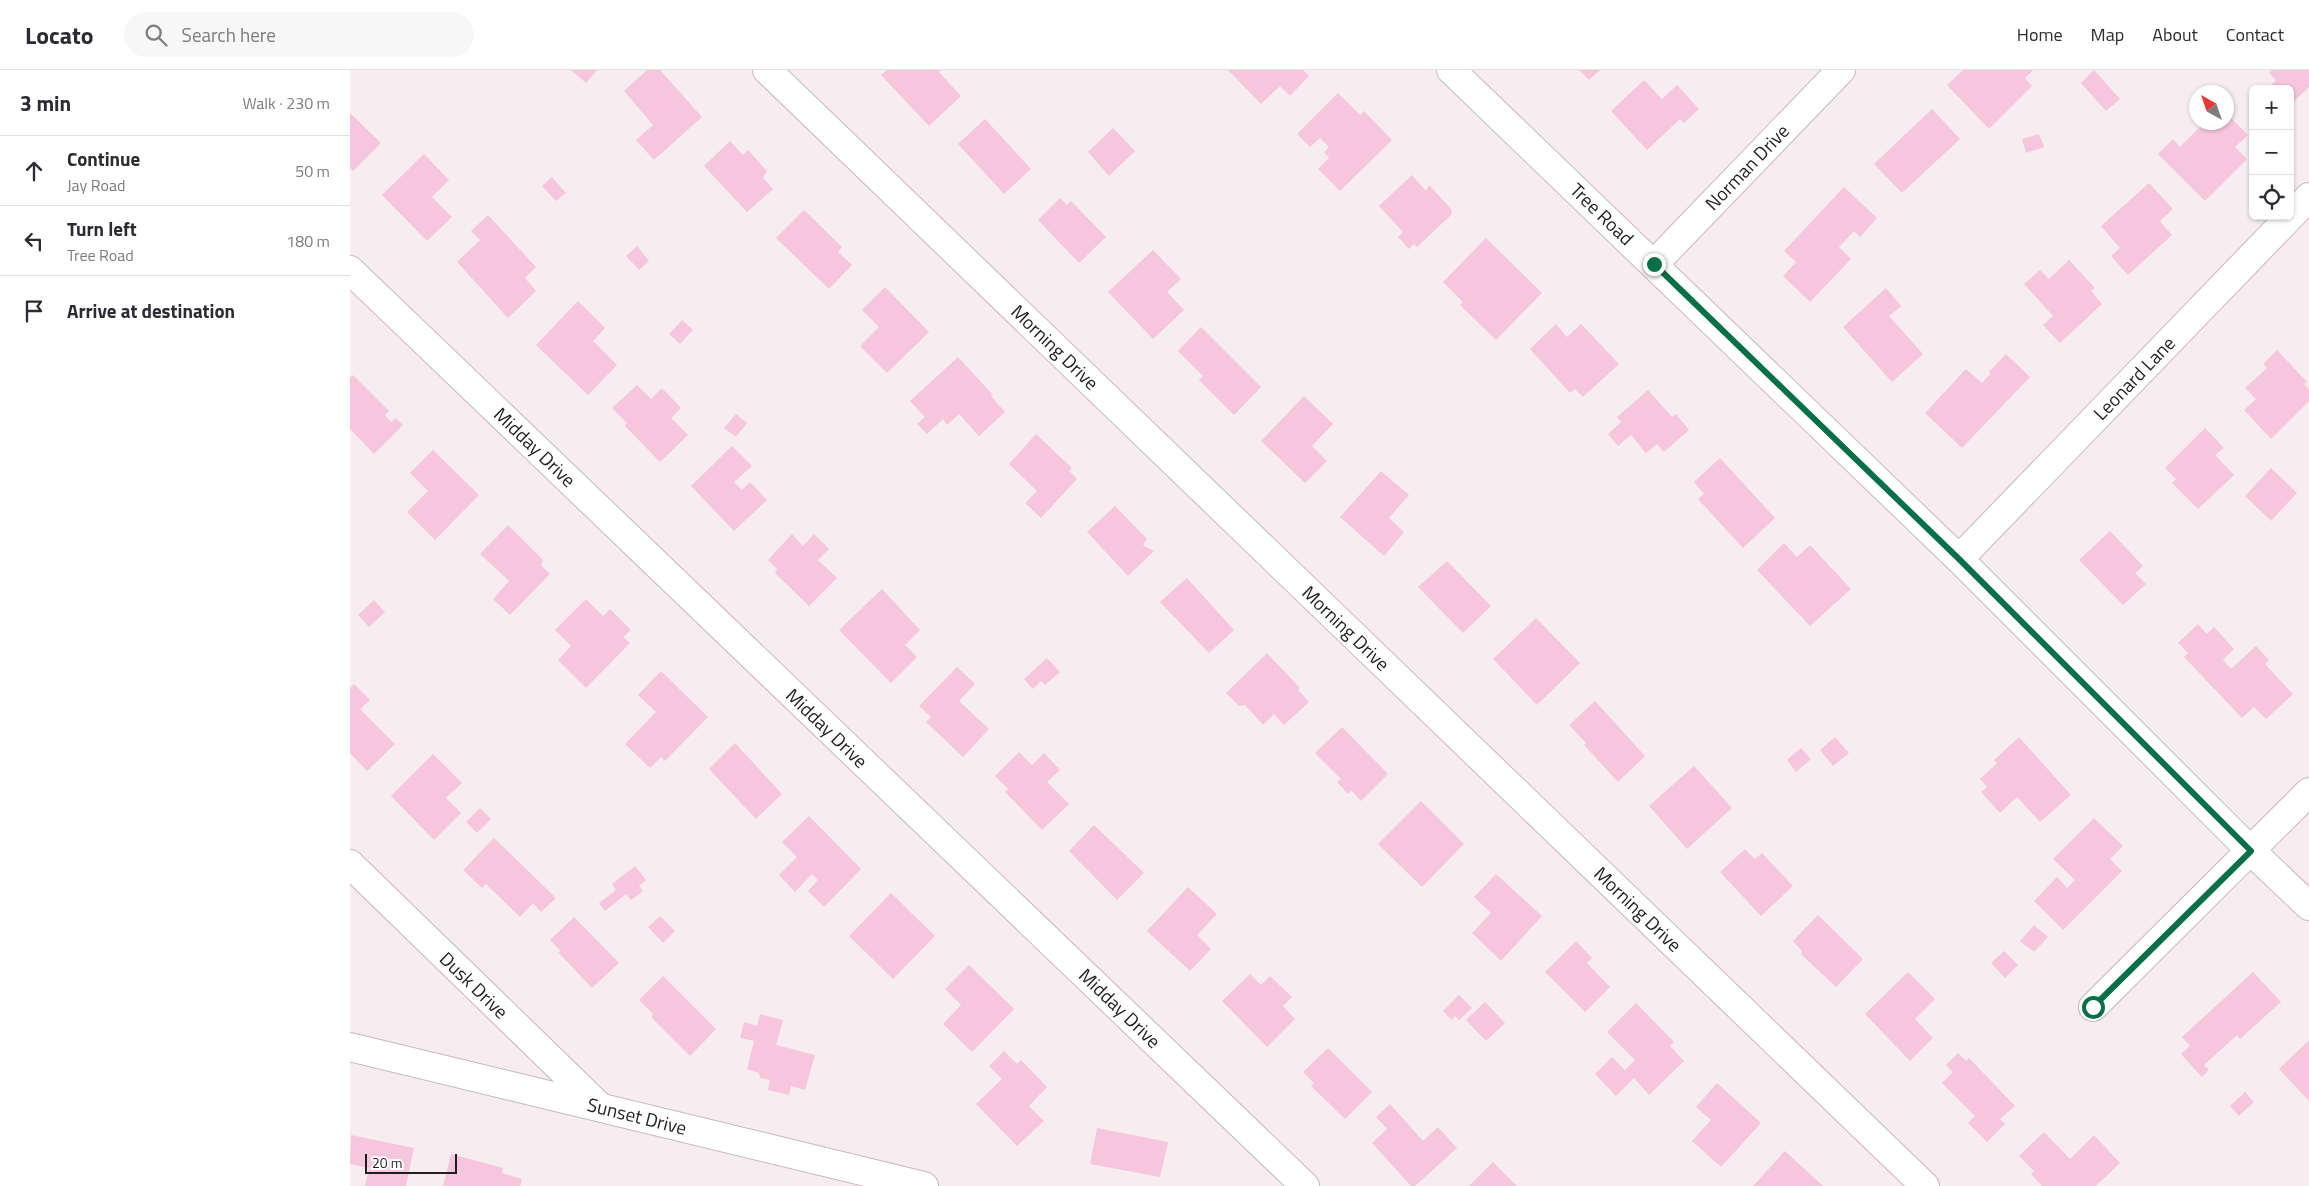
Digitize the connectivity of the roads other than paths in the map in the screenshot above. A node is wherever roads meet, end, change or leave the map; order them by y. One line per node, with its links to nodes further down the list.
1 (768, 70): 17 (street, Morning Drive)
2 (1451, 70): 5 (street, Tree Road)
3 (1841, 70): 5 (street, Norman Drive)
4 (2309, 197): 7 (street, Leonard Lane)
5 (1654, 264): 7 (street, Tree Road)
6 (350, 270): 16 (street, Midday Drive)
7 (1959, 559): 9 (street, Tree Road)
8 (2309, 792): 9 (street)
9 (2251, 851): 11 (street, Tree Road); 12 (street)
10 (350, 864): 14 (street, Dusk Drive)
11 (2309, 906)
12 (2093, 1007)
13 (350, 1048): 14 (street, Sunset Drive)
14 (599, 1106): 15 (street, Sunset Drive)
15 (924, 1186)
16 (1305, 1186)
17 (1924, 1186)

